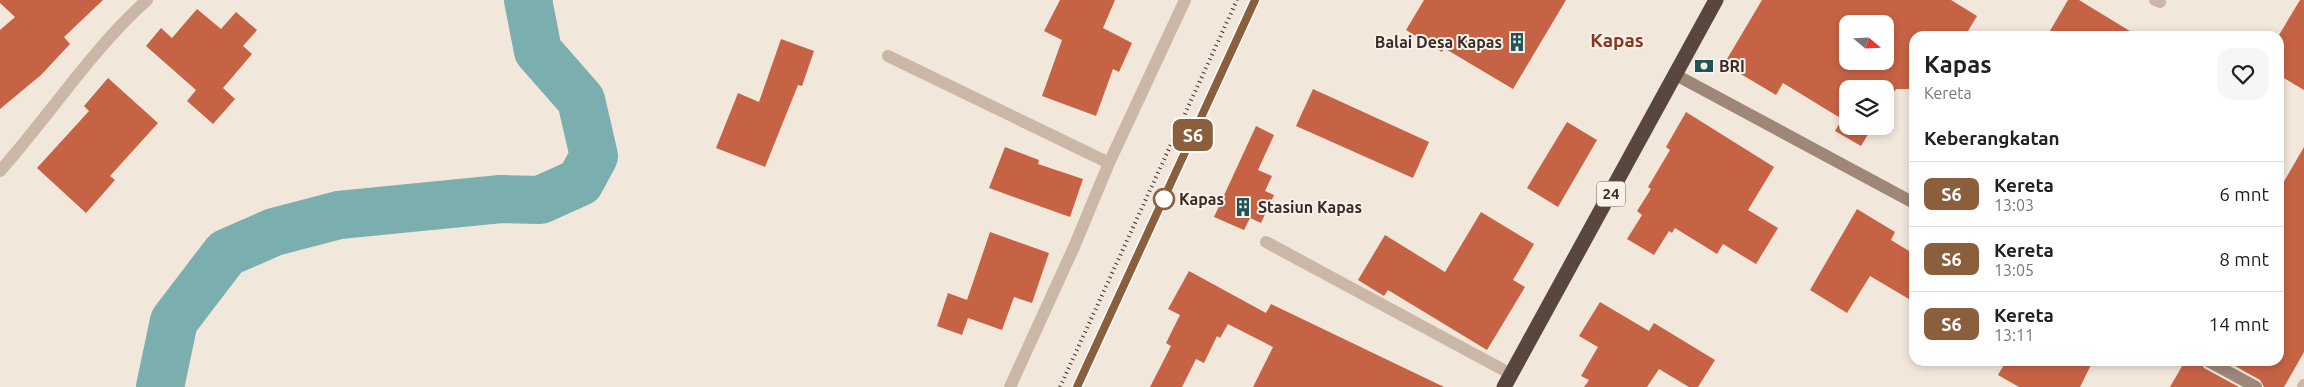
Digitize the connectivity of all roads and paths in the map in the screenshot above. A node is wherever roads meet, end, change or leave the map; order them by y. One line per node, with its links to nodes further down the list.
1 (147, 0): 7 (street)
2 (1185, 0): 6 (street)
3 (1716, 0): 5 (highway, 24)
4 (888, 56): 6 (street)
5 (1676, 75): 8 (street); 11 (highway, 24)
6 (1109, 163): 12 (street)
7 (0, 171)
8 (1909, 200)
9 (1266, 242): 11 (street)
10 (2217, 366): 13 (street)
11 (1508, 381)
12 (1010, 387)
13 (2256, 387)

